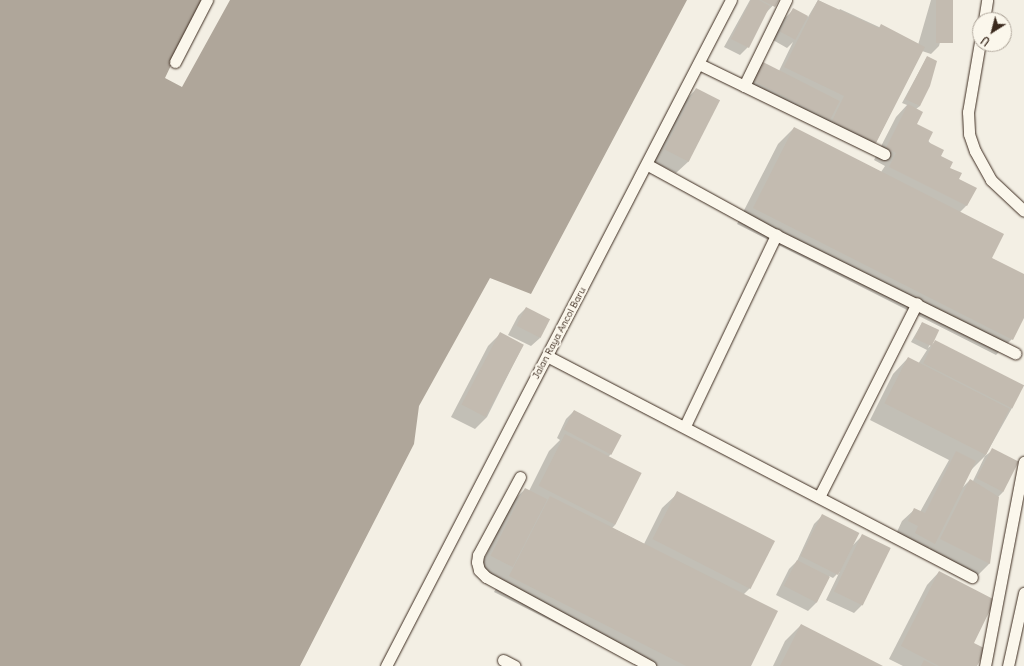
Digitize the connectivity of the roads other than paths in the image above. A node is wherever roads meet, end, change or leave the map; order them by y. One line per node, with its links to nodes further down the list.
1 (208, 0): 7 (lane)
2 (731, 0): 8 (lane, Jalan Raya Ancol Baru)
3 (786, 0): 9 (lane)
4 (987, 0): 5 (lane)
5 (985, 12)
6 (978, 52): 12 (lane)
7 (175, 62)
8 (699, 64): 9 (lane); 11 (lane, Jalan Raya Ancol Baru)
9 (744, 86): 10 (lane)
10 (884, 154)
11 (648, 165): 13 (lane); 16 (lane, Jalan Raya Ancol Baru)
12 (1024, 210)
13 (776, 235): 14 (lane); 17 (lane)
14 (917, 303): 15 (lane); 20 (lane)
15 (1015, 353)
16 (547, 356): 17 (lane); 24 (lane, Jalan Raya Ancol Baru)
17 (685, 426): 20 (lane)
18 (1024, 462): 27 (lane)
19 (520, 477): 26 (lane)
20 (819, 497): 21 (lane)
21 (972, 577)
22 (1024, 592): 28 (lane)
23 (504, 660): 25 (lane)
24 (386, 666)
25 (515, 666)
26 (650, 666)
27 (985, 666)
28 (1008, 666)

